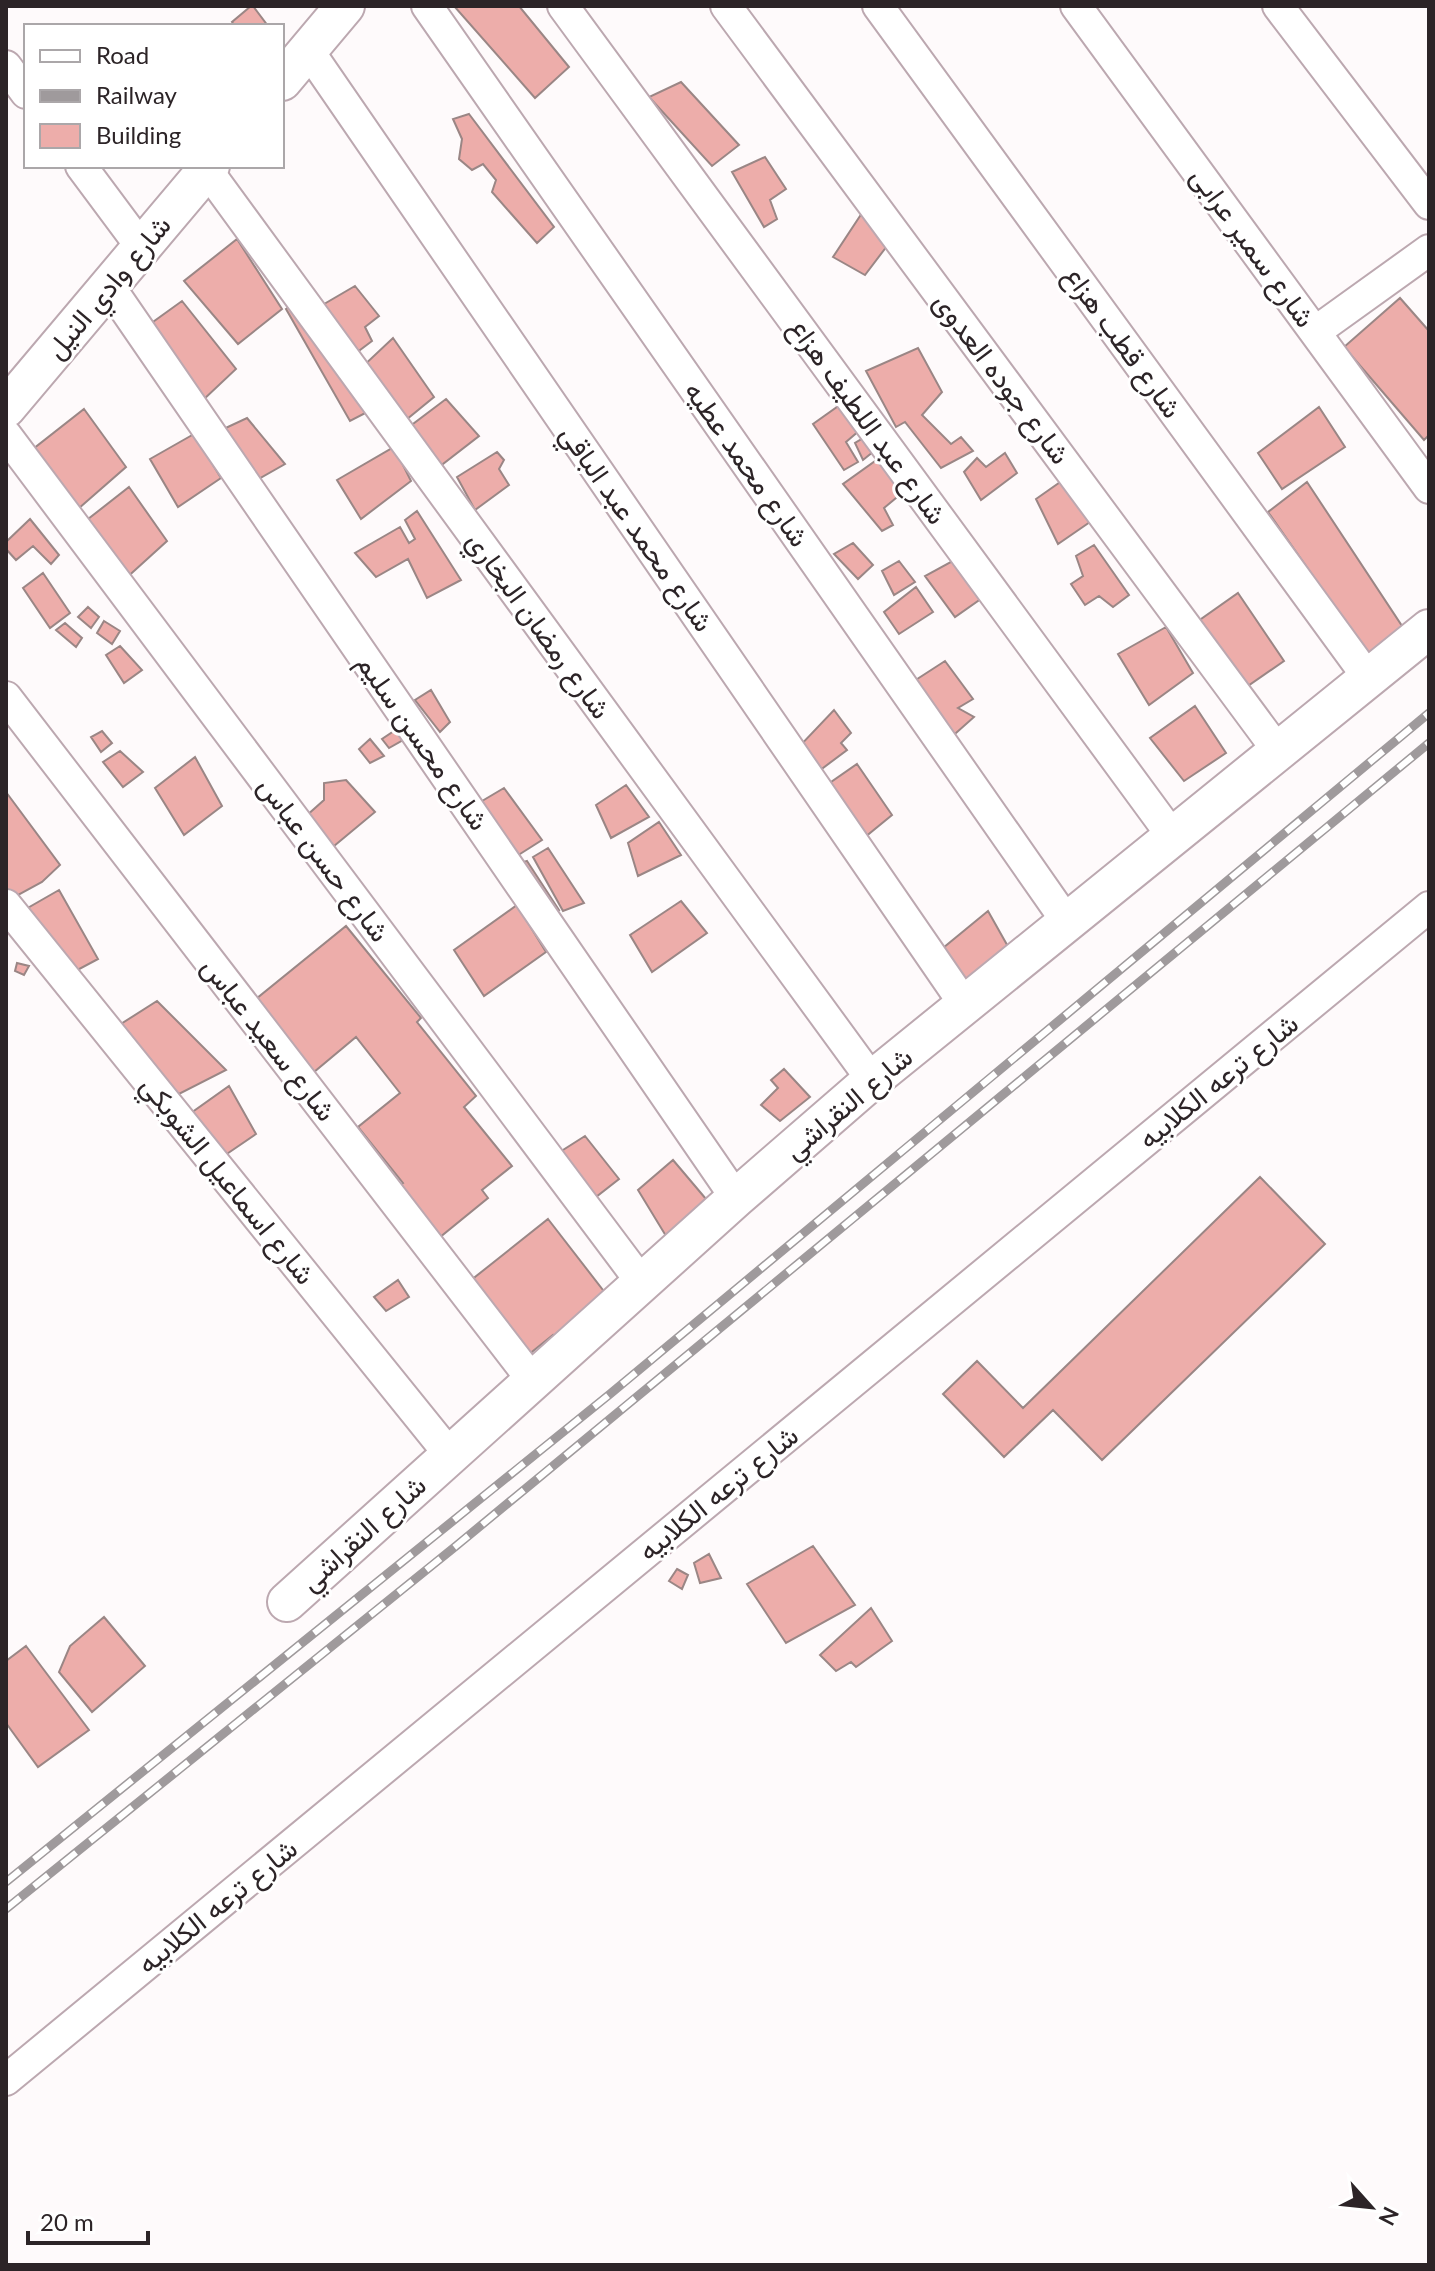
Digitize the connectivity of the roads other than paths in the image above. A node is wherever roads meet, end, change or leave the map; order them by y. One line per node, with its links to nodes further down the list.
1 (345, 6): 8 (street)
2 (427, 6): 29 (street, شارع محمد عطيه)
3 (563, 6): 26 (street, شارع عبد اللطيف هزاع)
4 (726, 6): 25 (street, شارع جوده العدوى)
5 (878, 6): 23 (street, شارع قطب هزاع)
6 (1076, 6): 18 (street, شارع سمير عرابى)
7 (1278, 6): 14 (street)
8 (308, 50): 10 (street); 30 (street, شارع محمد عبد الباقي)
9 (6, 66): 11 (street)
10 (284, 79)
11 (24, 90)
12 (82, 168): 15 (street)
13 (208, 168): 15 (street, شارع وادي النيل); 31 (street, شارع رمضان البخاري)
14 (1429, 204)
15 (142, 248): 17 (street, شارع وادي النيل)
16 (1429, 250): 18 (street)
17 (109, 286): 19 (street, شارع وادي النيل); 32 (street, شارع محسن سليم)
18 (1315, 332): 21 (street, شارع سمير عرابى)
19 (6, 408)
20 (6, 435): 33 (street, شارع حسن عباس)
21 (1429, 488)
22 (1429, 629): 23 (street, شارع النقراشي)
23 (1369, 679): 25 (street, شارع النقراشي)
24 (6, 697): 34 (street, شارع سعيد عباس)
25 (1278, 751): 26 (street, شارع النقراشي)
26 (1173, 837): 29 (street, شارع النقراشي)
27 (6, 905): 35 (street, شارع اسماعيل الشوبكي)
28 (1429, 907): 37 (street, شارع ترعه الكلابيه)
29 (1067, 922): 30 (street, شارع النقراشي)
30 (965, 1005): 31 (street, شارع النقراشي)
31 (872, 1080): 32 (street, شارع النقراشي)
32 (736, 1198): 33 (street, شارع النقراشي)
33 (642, 1283): 34 (street, شارع النقراشي)
34 (533, 1381): 35 (street, شارع النقراشي)
35 (450, 1455): 36 (street, شارع النقراشي)
36 (287, 1602)
37 (6, 2080)

